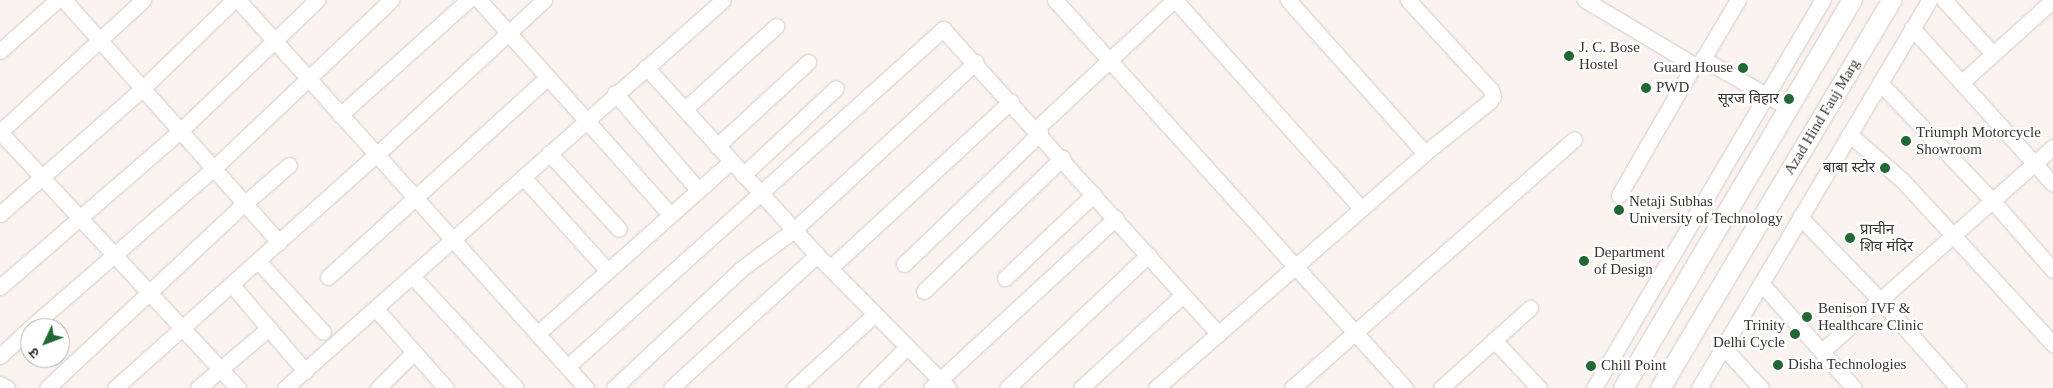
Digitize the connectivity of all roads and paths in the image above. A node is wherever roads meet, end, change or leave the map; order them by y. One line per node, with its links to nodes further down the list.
1 (57, 0): 28 (street)
2 (64, 0): 26 (street)
3 (143, 0): 26 (street)
4 (236, 0): 27 (street); 40 (street)
5 (316, 0): 27 (street)
6 (392, 0): 36 (street)
7 (468, 0): 46 (street)
8 (479, 0): 25 (street)
9 (544, 0): 25 (street)
10 (723, 0): 34 (street)
11 (1055, 0): 32 (street)
12 (1175, 0): 32 (street); 73 (street)
13 (1288, 0): 55 (street)
14 (1408, 0): 55 (street)
15 (1585, 0): 33 (street)
16 (1738, 0): 33 (street)
17 (1823, 0): 42 (street)
18 (1852, 0): 44 (main road)
19 (1892, 0): 149 (main road, Azad Hind Fauj Marg)
20 (1929, 0): 24 (street)
21 (1944, 0): 29 (street)
22 (2052, 0): 29 (street)
23 (776, 26): 45 (street)
24 (1912, 28): 37 (street); 38 (street)
25 (508, 33): 35 (street); 56 (street)
26 (98, 41): 40 (street); 64 (street)
27 (274, 41): 36 (street); 48 (street)
28 (0, 52)
29 (1993, 54): 37 (street)
30 (808, 62): 52 (street)
31 (976, 62): 43 (street); 67 (street); 80 (street)
32 (1110, 62): 49 (street); 90 (street)
33 (1699, 62): 42 (street); 69 (street)
34 (646, 67): 41 (street); 45 (street)
35 (548, 77): 47 (street); 70 (street)
36 (307, 78): 46 (street); 61 (street)
37 (1962, 82): 59 (street)
38 (1880, 83): 50 (street); 71 (street)
39 (836, 88): 62 (street)
40 (142, 89): 48 (street); 64 (street)
41 (615, 93): 47 (street); 66 (street)
42 (1765, 96): 44 (street); 147 (street)
43 (1011, 100): 49 (street); 89 (street)
44 (1787, 107): 148 (main road)
45 (686, 108): 52 (street)
46 (340, 115): 56 (street)
47 (586, 118): 54 (street); 75 (street)
48 (180, 131): 61 (street); 76 (street)
49 (1038, 131): 57 (street); 88 (street)
50 (1849, 134): 77 (street); 81 (street)
51 (1574, 139): 110 (street)
52 (718, 146): 58 (street)
53 (2053, 147): 59 (street)
54 (549, 152): 63 (street); 79 (street)
55 (1424, 152): 73 (street)
56 (376, 155): 70 (street); 83 (street)
57 (1062, 158): 68 (street); 99 (street)
58 (731, 161): 62 (street); 66 (street)
59 (2034, 164): 65 (street); 71 (street)
60 (289, 165): 72 (street)
61 (214, 168): 72 (street); 84 (street)
62 (744, 175): 67 (street)
63 (523, 177): 82 (street); 91 (street)
64 (41, 178): 74 (street); 76 (street)
65 (2053, 184)
66 (698, 190): 75 (street)
67 (762, 193): 80 (street); 121 (street)
68 (1094, 194): 78 (street); 95 (street)
69 (1619, 195)
70 (415, 198): 82 (street); 93 (street)
71 (1992, 201): 81 (street); 92 (street)
72 (245, 203): 83 (street); 100 (street)
73 (1361, 208): 90 (street)
74 (0, 214)
75 (670, 214): 91 (street)
76 (77, 217): 84 (street); 98 (street)
77 (1800, 217): 96 (street); 102 (street)
78 (1116, 218): 86 (street); 125 (street)
79 (619, 229)
80 (795, 229): 85 (street); 136 (street)
81 (1953, 234): 102 (street); 115 (street)
82 (453, 241): 94 (street); 111 (street)
83 (279, 242): 87 (street)
84 (112, 254): 100 (street); 106 (street)
85 (817, 255): 89 (street); 137 (street)
86 (1148, 255): 101 (street); 140 (street)
87 (258, 261): 97 (street); 109 (street)
88 (904, 264)
89 (830, 268): 105 (street)
90 (1295, 268): 110 (street); 112 (street)
91 (607, 270): 111 (street)
92 (2053, 270)
93 (328, 277)
94 (413, 277): 104 (street); 134 (street)
95 (1005, 278)
96 (1761, 283): 117 (street); 118 (street)
97 (232, 285): 107 (street); 108 (street)
98 (0, 286)
99 (924, 291)
100 (150, 293): 107 (street); 128 (street)
101 (1183, 294): 112 (street); 141 (street)
102 (1880, 300): 118 (street); 153 (street)
103 (1530, 308): 114 (street)
104 (376, 309): 119 (street); 123 (street)
105 (875, 314): 116 (street); 138 (street)
106 (41, 318)
107 (182, 328): 122 (street); 129 (street)
108 (269, 328): 122 (street); 123 (street)
109 (323, 332)
110 (1354, 332): 143 (street); 144 (street)
111 (537, 334): 121 (street)
112 (1218, 334): 142 (street)
113 (20, 337): 120 (street)
114 (1494, 340): 145 (street); 146 (street)
115 (2053, 344)
116 (907, 347): 125 (street); 139 (street)
117 (1723, 347): 150 (street); 151 (street)
118 (1822, 351): 152 (street)
119 (414, 352): 126 (street); 133 (street)
120 (0, 356)
121 (567, 367): 135 (street)
122 (221, 368): 130 (street); 131 (street)
123 (305, 371): 132 (street)
124 (0, 384): 127 (street)
125 (940, 385)
126 (443, 387)
127 (7, 388)
128 (47, 388)
129 (114, 388)
130 (198, 388)
131 (238, 388)
132 (285, 388)
133 (378, 388)
134 (516, 388)
135 (586, 388)
136 (614, 388)
137 (671, 388)
138 (794, 388)
139 (866, 388)
140 (1007, 388)
141 (1081, 388)
142 (1156, 388)
143 (1292, 388)
144 (1405, 388)
145 (1441, 388)
146 (1539, 388)
147 (1594, 388)
148 (1623, 388)
149 (1660, 388)
150 (1699, 388)
151 (1761, 388)
152 (1854, 388)
153 (1958, 388)

